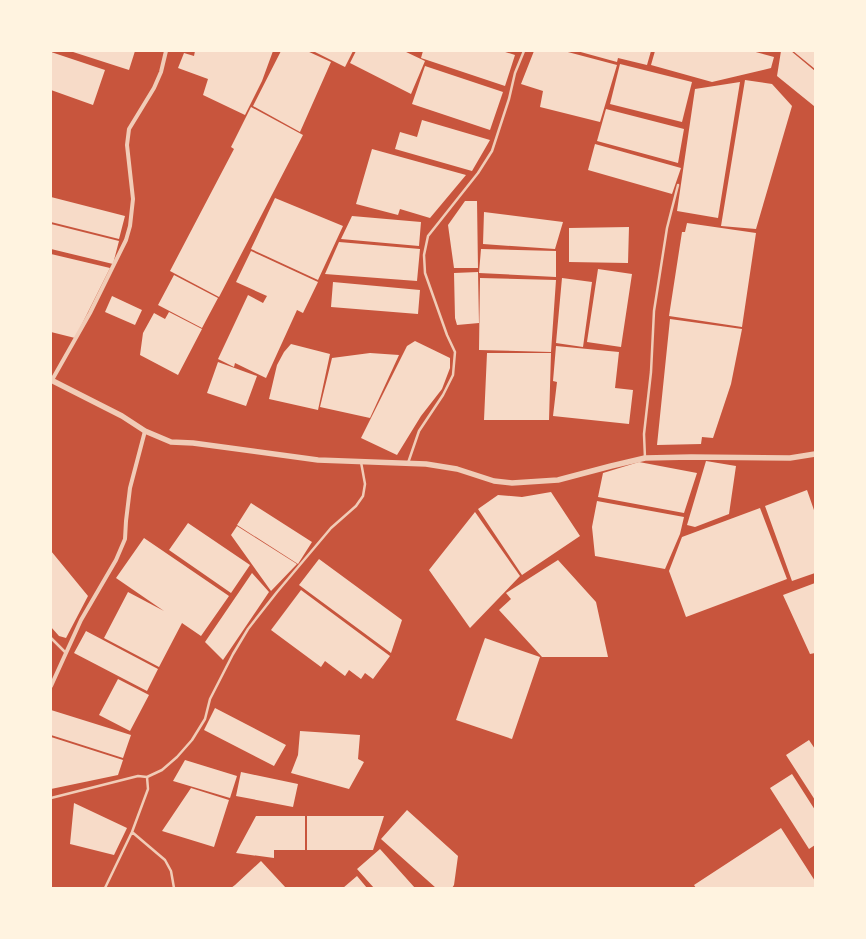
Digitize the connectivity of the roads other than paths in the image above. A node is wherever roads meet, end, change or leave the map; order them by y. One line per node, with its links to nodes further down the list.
1 (166, 51): 4 (street)
2 (524, 51): 9 (lane)
3 (678, 185): 7 (lane)
4 (51, 380): 5 (street)
5 (145, 431): 8 (street); 11 (street)
6 (815, 454): 7 (street)
7 (645, 458): 9 (street)
8 (361, 461): 9 (street); 13 (lane)
9 (408, 463)
10 (51, 638): 11 (lane)
11 (66, 652): 12 (street)
12 (51, 686)
13 (148, 777): 14 (lane); 15 (lane)
14 (51, 798)
15 (132, 832): 16 (lane); 17 (lane)
16 (105, 888)
17 (174, 888)

